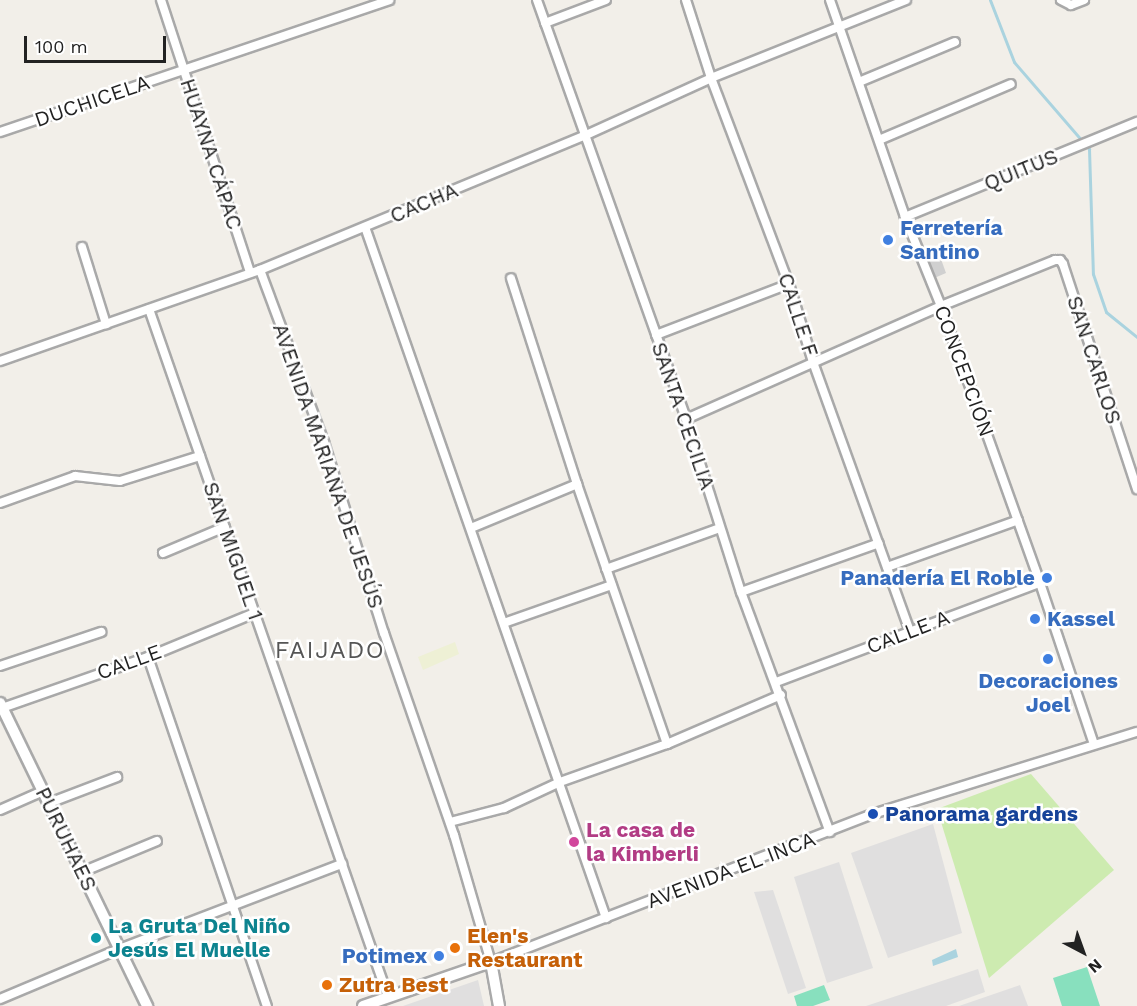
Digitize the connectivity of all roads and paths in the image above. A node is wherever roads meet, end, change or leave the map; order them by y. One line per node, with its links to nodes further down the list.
1 (161, 0): 13 (street, HUAYNA CÁPAC)
2 (389, 0): 13 (street, DUCHICELA)
3 (537, 0): 10 (street, SANTA CECILIA)
4 (606, 0): 10 (street)
5 (686, 0): 14 (street, CALLE F)
6 (830, 0): 11 (street, CONCEPCIÓN)
7 (906, 0): 11 (street, CACHA)
8 (1061, 0): 9 (street)
9 (1084, 0)
10 (545, 23): 19 (street, SANTA CECILIA)
11 (841, 28): 14 (street, CACHA); 15 (street, CONCEPCIÓN)
12 (955, 42): 15 (street)
13 (183, 69): 18 (street, DUCHICELA); 25 (street, HUAYNA CÁPAC)
14 (711, 78): 19 (street, CACHA); 27 (street, CALLE F)
15 (859, 81): 20 (street, CONCEPCIÓN)
16 (1011, 84): 20 (street)
17 (1137, 122): 21 (street, QUITUS)
18 (0, 132)
19 (584, 136): 22 (street, CACHA); 31 (street, SANTA CECILIA)
20 (879, 140): 21 (street, CONCEPCIÓN)
21 (905, 217): 28 (street, CONCEPCIÓN)
22 (365, 227): 24 (street, CACHA); 41 (street)
23 (82, 247): 30 (street)
24 (260, 270): 25 (street, CACHA); 67 (street, AVENIDA MARIANA DE JESÚS)
25 (250, 273): 29 (street, CACHA)
26 (511, 278): 36 (street)
27 (789, 284): 31 (street); 33 (street, CALLE F)
28 (941, 306): 33 (street); 37 (street, SAN CARLOS); 39 (street, CONCEPCIÓN)
29 (149, 309): 30 (street, CACHA); 35 (street, SAN MIGUEL 1)
30 (106, 324): 32 (street, CACHA)
31 (656, 335): 34 (street, SANTA CECILIA)
32 (0, 361)
33 (813, 362): 34 (street); 43 (street, CALLE F)
34 (686, 419): 42 (street, SANTA CECILIA)
35 (200, 456): 38 (street); 40 (street, SAN MIGUEL 1)
36 (577, 484): 41 (street); 46 (street)
37 (1137, 489)
38 (0, 503)
39 (1018, 520): 45 (street); 47 (street, CONCEPCIÓN)
40 (225, 527): 44 (street); 50 (street, SAN MIGUEL 1)
41 (471, 528): 51 (street)
42 (720, 528): 46 (street); 49 (street, SANTA CECILIA)
43 (879, 543): 45 (street, CALLE F); 49 (street)
44 (163, 552)
45 (887, 567): 52 (street, CALLE F)
46 (606, 568): 48 (street)
47 (1040, 583): 52 (street, CALLE A); 61 (street, CONCEPCIÓN)
48 (612, 585): 51 (street); 60 (street)
49 (741, 592): 56 (street, SANTA CECILIA)
50 (255, 613): 54 (street, CALLE); 70 (street, SAN MIGUEL 1)
51 (504, 623): 63 (street)
52 (910, 631): 56 (street, CALLE A)
53 (101, 632): 55 (street)
54 (147, 657): 58 (street, CALLE); 72 (street)
55 (0, 666)
56 (776, 682): 57 (street, SANTA CECILIA)
57 (781, 695): 60 (street); 68 (street, SANTA CECILIA)
58 (1, 706): 64 (street, PURUHAES)
59 (1137, 732): 61 (street, AVENIDA EL INCA)
60 (666, 744): 63 (street)
61 (1094, 744): 68 (street, AVENIDA EL INCA)
62 (117, 777): 65 (street)
63 (560, 782): 67 (street); 73 (street)
64 (43, 790): 65 (street, PURUHAES); 66 (street)
65 (49, 803): 71 (street, PURUHAES)
66 (0, 810)
67 (450, 822): 75 (street, AVENIDA MARIANA DE JESÚS)
68 (830, 832): 73 (street, AVENIDA EL INCA)
69 (157, 841): 71 (street)
70 (342, 864): 72 (street); 76 (street, SAN MIGUEL 1)
71 (82, 872): 74 (street, PURUHAES)
72 (233, 905): 74 (street); 79 (street)
73 (606, 918): 75 (street, AVENIDA EL INCA)
74 (119, 949): 77 (street); 78 (street, PURUHAES)
75 (491, 962): 76 (street, AVENIDA EL INCA); 81 (street, AVENIDA MARIANA DE JESÚS)
76 (388, 998): 80 (street, AVENIDA EL INCA)
77 (0, 999)
78 (147, 1006)
79 (267, 1006)
80 (363, 1006)
81 (499, 1006)

